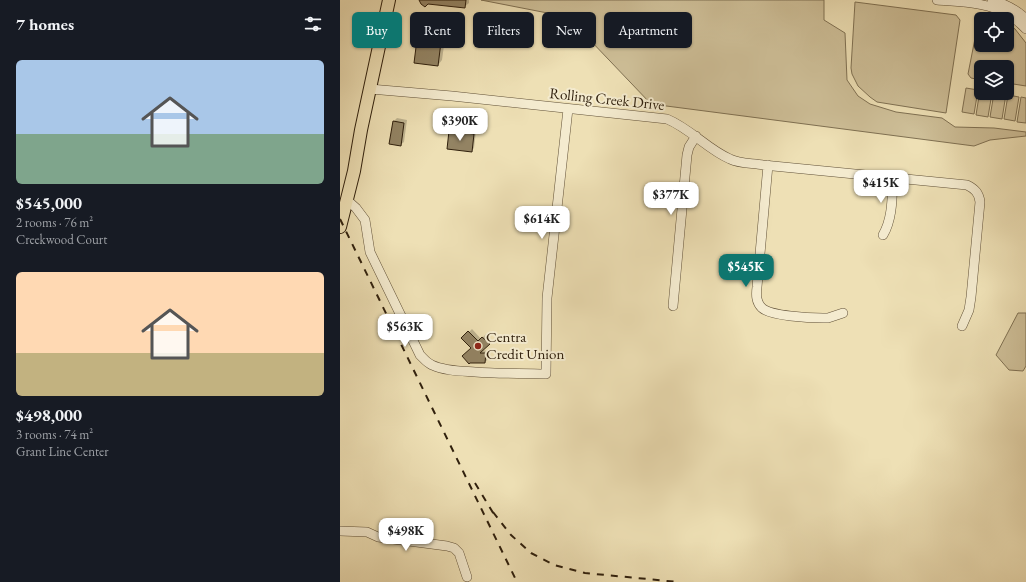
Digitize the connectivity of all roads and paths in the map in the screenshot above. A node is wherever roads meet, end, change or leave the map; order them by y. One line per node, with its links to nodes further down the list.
1 (389, 0): 6 (main road)
2 (937, 0): 5 (street)
3 (992, 0): 4 (street)
4 (1026, 18)
5 (1026, 29)
6 (370, 90): 7 (street, Rolling Creek Drive); 11 (main road)
7 (568, 109): 8 (street, Rolling Creek Drive); 11 (street)
8 (696, 136): 9 (street, Rolling Creek Drive); 14 (street)
9 (768, 165): 10 (street, Rolling Creek Drive); 15 (street)
10 (893, 177): 13 (street); 16 (street, Rolling Creek Drive)
11 (347, 200): 12 (main road)
12 (340, 227)
13 (883, 235)
14 (673, 306)
15 (843, 313)
16 (962, 326)
17 (340, 531): 18 (street)
18 (467, 577)

